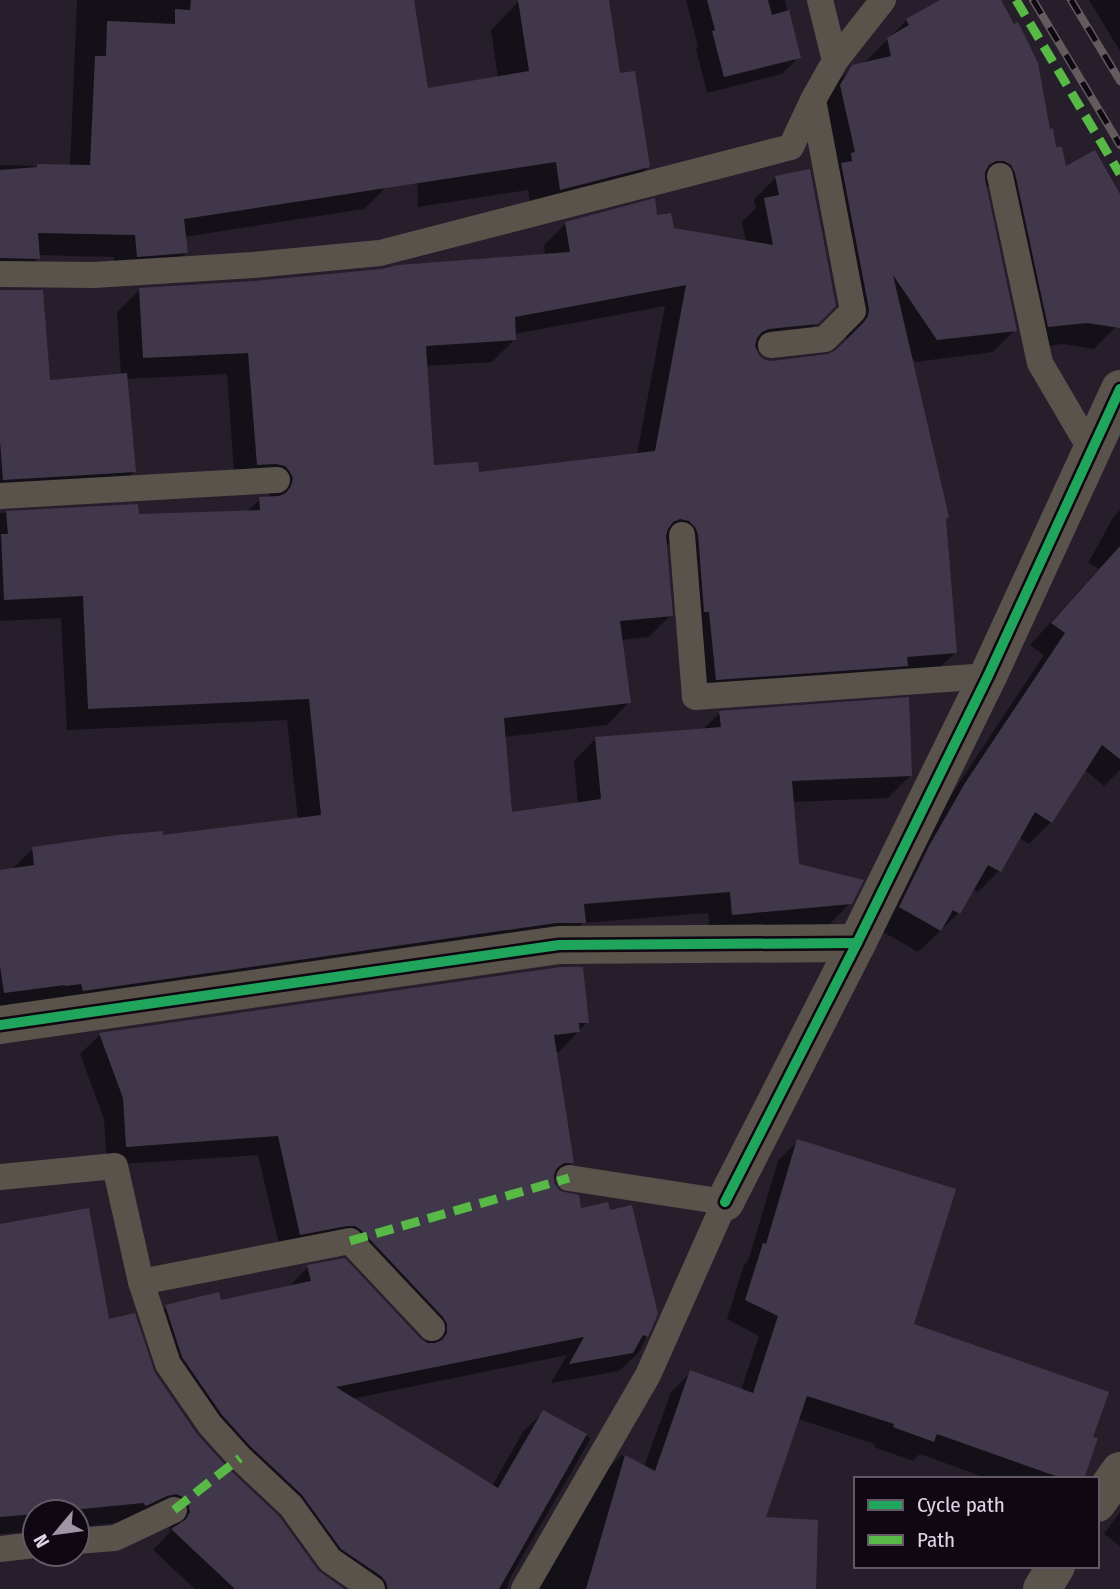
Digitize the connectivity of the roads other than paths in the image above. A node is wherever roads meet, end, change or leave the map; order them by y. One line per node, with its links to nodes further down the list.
1 (820, 0): 3 (lane)
2 (883, 0): 3 (lane)
3 (835, 61): 4 (lane)
4 (813, 100): 6 (lane); 7 (lane)
5 (1000, 176): 9 (lane)
6 (0, 274)
7 (771, 345)
8 (1120, 389): 9 (street)
9 (1091, 450): 13 (street)
10 (277, 480): 11 (lane)
11 (0, 496)
12 (682, 535): 13 (lane)
13 (988, 676): 14 (street)
14 (857, 943): 15 (street); 18 (street)
15 (0, 1025)
16 (0, 1177): 19 (lane)
17 (569, 1178): 18 (lane)
18 (724, 1202): 29 (lane)
19 (142, 1282): 20 (lane); 28 (lane)
20 (432, 1328)
21 (1120, 1471): 22 (street)
22 (1099, 1500)
23 (174, 1510): 24 (lane)
24 (91, 1540)
25 (21, 1547): 26 (lane)
26 (0, 1549)
27 (1055, 1568): 30 (street)
28 (372, 1589)
29 (524, 1589)
30 (1042, 1589)

